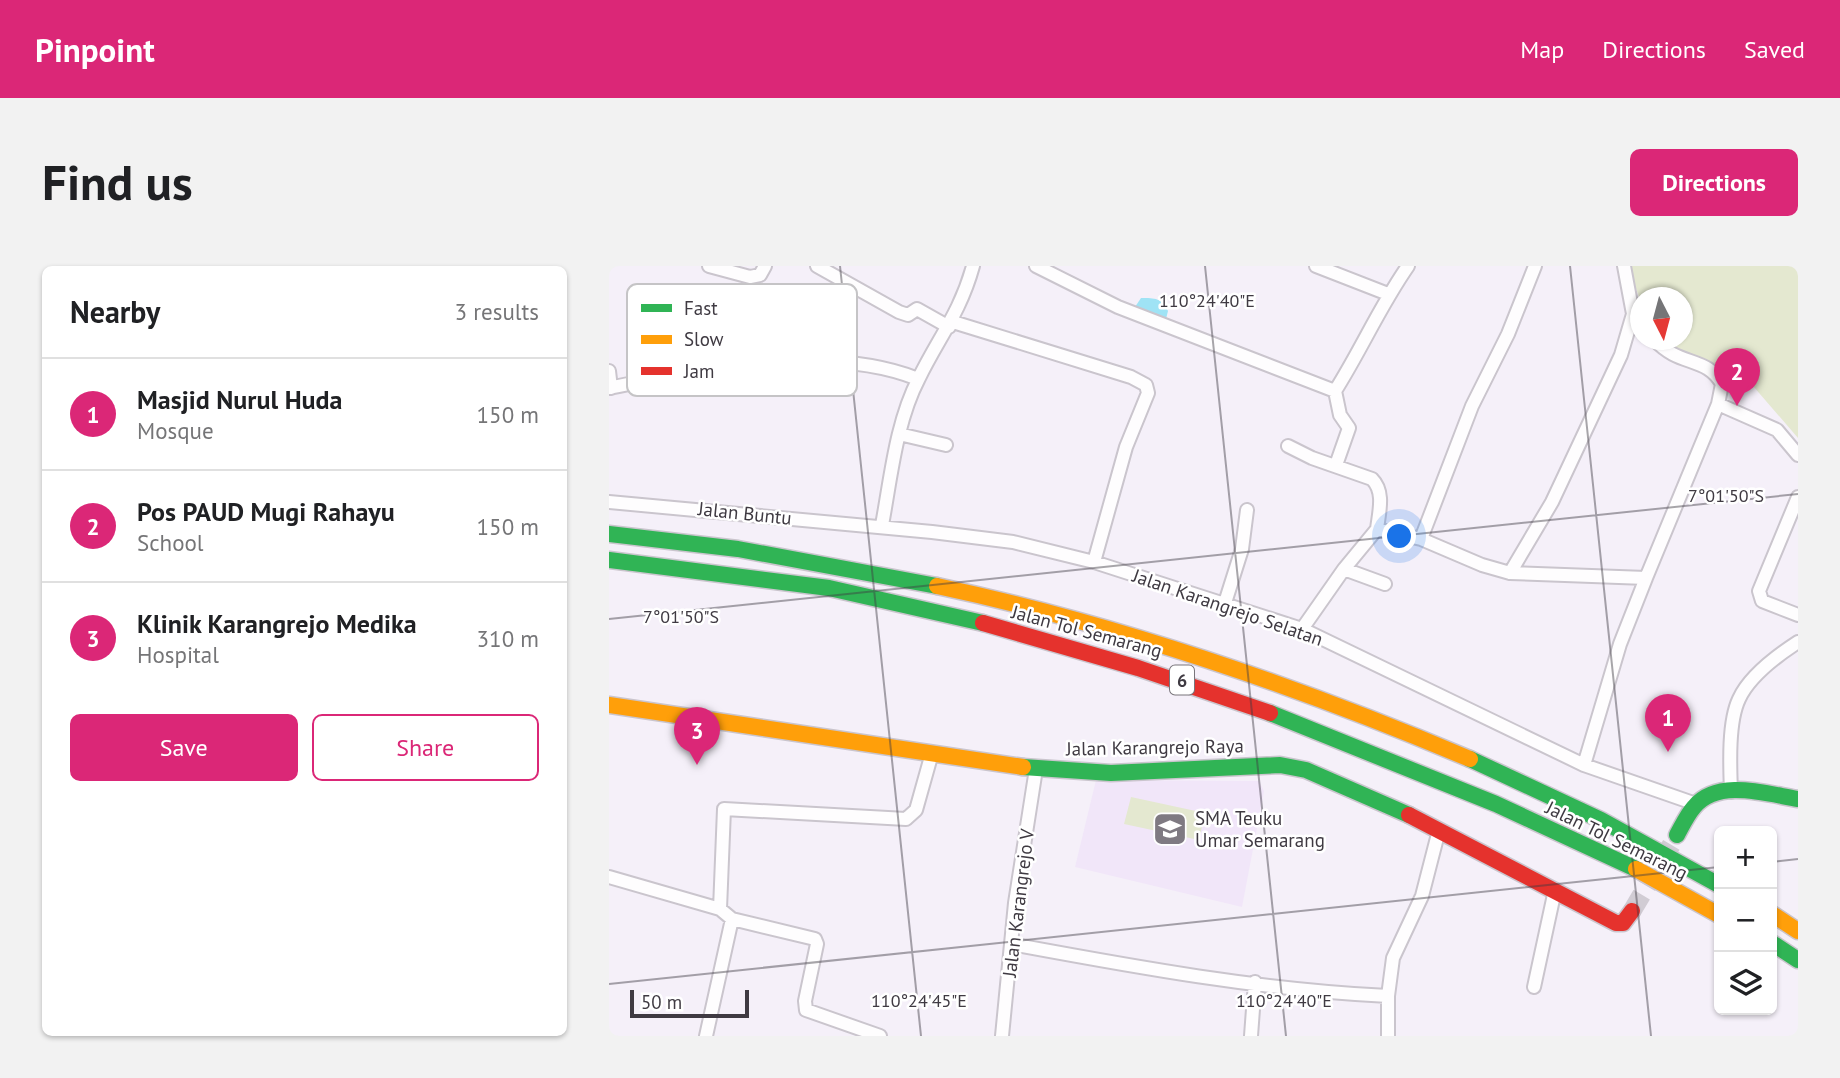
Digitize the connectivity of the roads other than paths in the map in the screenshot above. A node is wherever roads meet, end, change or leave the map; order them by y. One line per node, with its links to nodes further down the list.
1 (709, 266): 2 (street)
2 (765, 266)
3 (817, 266): 10 (street)
4 (973, 266): 14 (street)
5 (1036, 266): 21 (street)
6 (1315, 266): 13 (street)
7 (1408, 266): 13 (street)
8 (1535, 266): 34 (street)
9 (1624, 266): 12 (street)
10 (849, 284)
11 (857, 288): 14 (street)
12 (1630, 290)
13 (1388, 293): 21 (street)
14 (951, 324): 19 (street); 36 (street)
15 (1630, 334): 38 (street)
16 (1668, 350): 22 (street)
17 (857, 366): 19 (street)
18 (609, 371): 20 (street)
19 (918, 379): 23 (street)
20 (610, 388)
21 (1335, 391): 27 (street)
22 (1718, 404): 26 (street); 39 (street)
23 (899, 434): 24 (street); 31 (street)
24 (946, 445)
25 (1288, 446): 27 (street)
26 (1798, 455)
27 (1336, 466): 32 (street)
28 (1798, 497): 42 (street)
29 (609, 502): 31 (street, Jalan Buntu)
30 (1247, 510): 41 (street)
31 (882, 525): 36 (street, Jalan Karangrejo Selatan)
32 (1377, 529): 34 (street); 37 (street)
33 (609, 534): 55 (main road, Jalan Tol Semarang / 6)
34 (1421, 539): 38 (street)
35 (609, 560): 58 (main road, Jalan Tol Semarang / 6)
36 (1094, 562): 41 (street, Jalan Karangrejo Selatan)
37 (1344, 569): 40 (street); 43 (street)
38 (1510, 573): 39 (street)
39 (1646, 578): 47 (street)
40 (1385, 584)
41 (1224, 606): 43 (street, Jalan Karangrejo Selatan)
42 (1798, 615)
43 (1302, 629): 47 (street, Jalan Karangrejo Selatan)
44 (1798, 642): 49 (street)
45 (609, 705): 46 (main road, Jalan Karangrejo Raya)
46 (932, 753): 48 (main road, Jalan Karangrejo Raya); 57 (street)
47 (1584, 765): 51 (street, Jalan Karangrejo Selatan)
48 (1036, 769): 52 (main road, Jalan Karangrejo Raya); 63 (street, Jalan Karangrejo V)
49 (1731, 792): 50 (main road); 51 (main road)
50 (1798, 799)
51 (1696, 804): 53 (main road)
52 (1439, 830): 56 (main road, Jalan Karangrejo Raya); 68 (street)
53 (1677, 835)
54 (609, 877): 57 (street)
55 (1714, 882)
56 (1555, 890): 59 (main road, Jalan Karangrejo Raya); 67 (street)
57 (720, 909): 61 (street)
58 (1714, 912)
59 (1630, 914)
60 (1777, 917): 62 (main road)
61 (732, 919): 69 (street); 70 (street)
62 (1798, 931)
63 (1011, 944): 66 (street); 71 (street, Jalan Karangrejo V)
64 (1777, 946): 65 (main road)
65 (1798, 960)
66 (1255, 982): 68 (street); 72 (street)
67 (1534, 987)
68 (1388, 996): 73 (street)
69 (706, 1036)
70 (880, 1036)
71 (1002, 1036)
72 (1251, 1036)
73 (1388, 1036)

